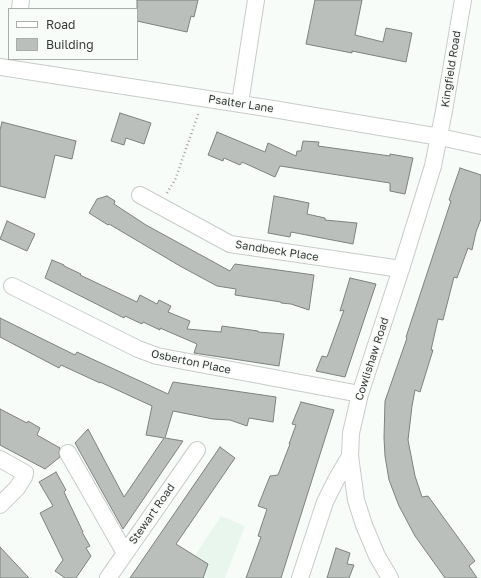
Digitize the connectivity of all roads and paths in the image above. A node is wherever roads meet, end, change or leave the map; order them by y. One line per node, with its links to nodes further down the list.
1 (256, 0): 5 (street)
2 (463, 0): 6 (street, Kingfield Road)
3 (9, 65): 4 (street, Psalter Lane)
4 (203, 98): 5 (street, Psalter Lane); 8 (path)
5 (240, 103): 6 (street, Psalter Lane)
6 (440, 137): 7 (street, Psalter Lane); 10 (street, Cowlishaw Road)
7 (481, 146)
8 (175, 180)
9 (140, 195): 10 (street, Sandbeck Place)
10 (401, 269): 12 (street, Cowlishaw Road)
11 (12, 286): 12 (street, Osberton Place)
12 (360, 394): 15 (street, Cowlishaw Road)
13 (197, 450): 18 (street, Stewart Road)
14 (68, 453): 18 (street)
15 (350, 456): 20 (street, Cowlishaw Road); 21 (street)
16 (0, 459): 17 (street)
17 (0, 505)
18 (125, 553): 19 (street, Stewart Road)
19 (108, 578)
20 (300, 578)
21 (390, 578)

